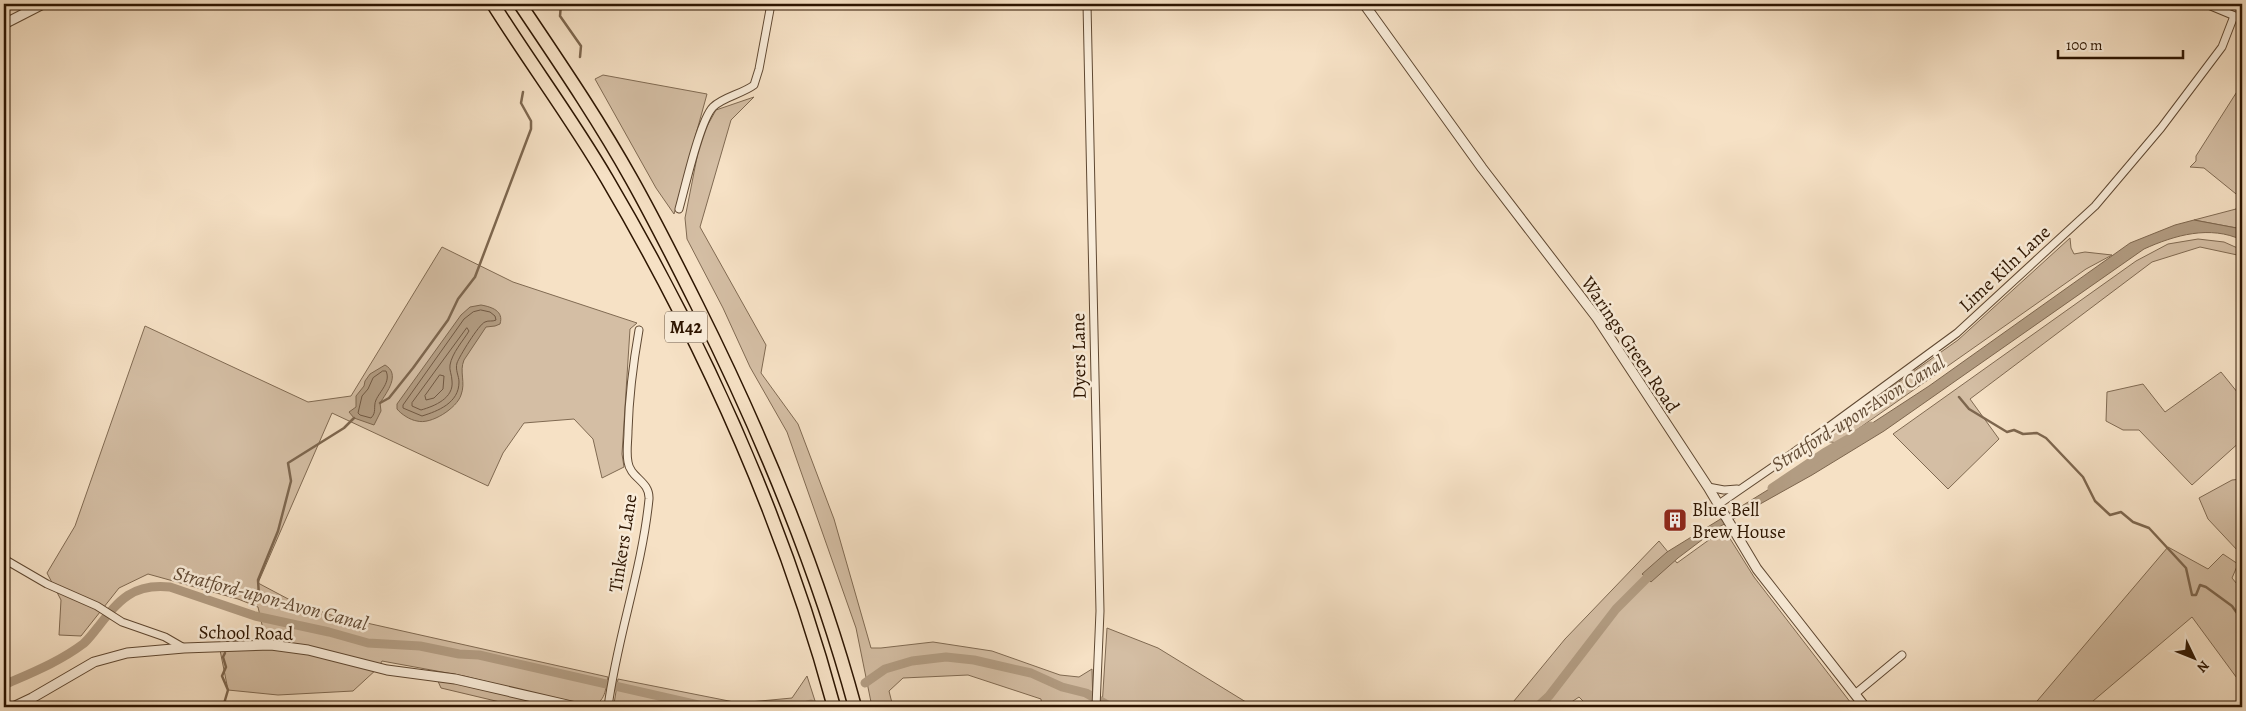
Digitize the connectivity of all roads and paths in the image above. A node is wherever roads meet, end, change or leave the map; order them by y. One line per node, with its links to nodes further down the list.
1 (43, 4): 10 (street)
2 (493, 4): 23 (highway, M42)
3 (520, 4): 24 (highway, M42)
4 (771, 4): 11 (street)
5 (1087, 4): 25 (street, Dyers Lane)
6 (1364, 4): 13 (street, Warings Green Road)
7 (2206, 4): 8 (street)
8 (2234, 16): 9 (street); 14 (street, Lime Kiln Lane)
9 (2242, 19)
10 (4, 24)
11 (679, 209)
12 (638, 330): 22 (street, Tinkers Lane)
13 (1708, 487): 14 (street); 15 (street, Warings Green Road)
14 (1739, 488): 15 (street, Lime Kiln Lane)
15 (1721, 508): 19 (street, Warings Green Road)
16 (4, 559): 17 (street)
17 (184, 648): 20 (street, School Road); 21 (street, School Road)
18 (1902, 655): 19 (street)
19 (1855, 694): 26 (street, Warings Green Road)
20 (13, 707)
21 (576, 707)
22 (608, 707)
23 (834, 707)
24 (855, 707)
25 (1096, 707)
26 (1865, 707)

